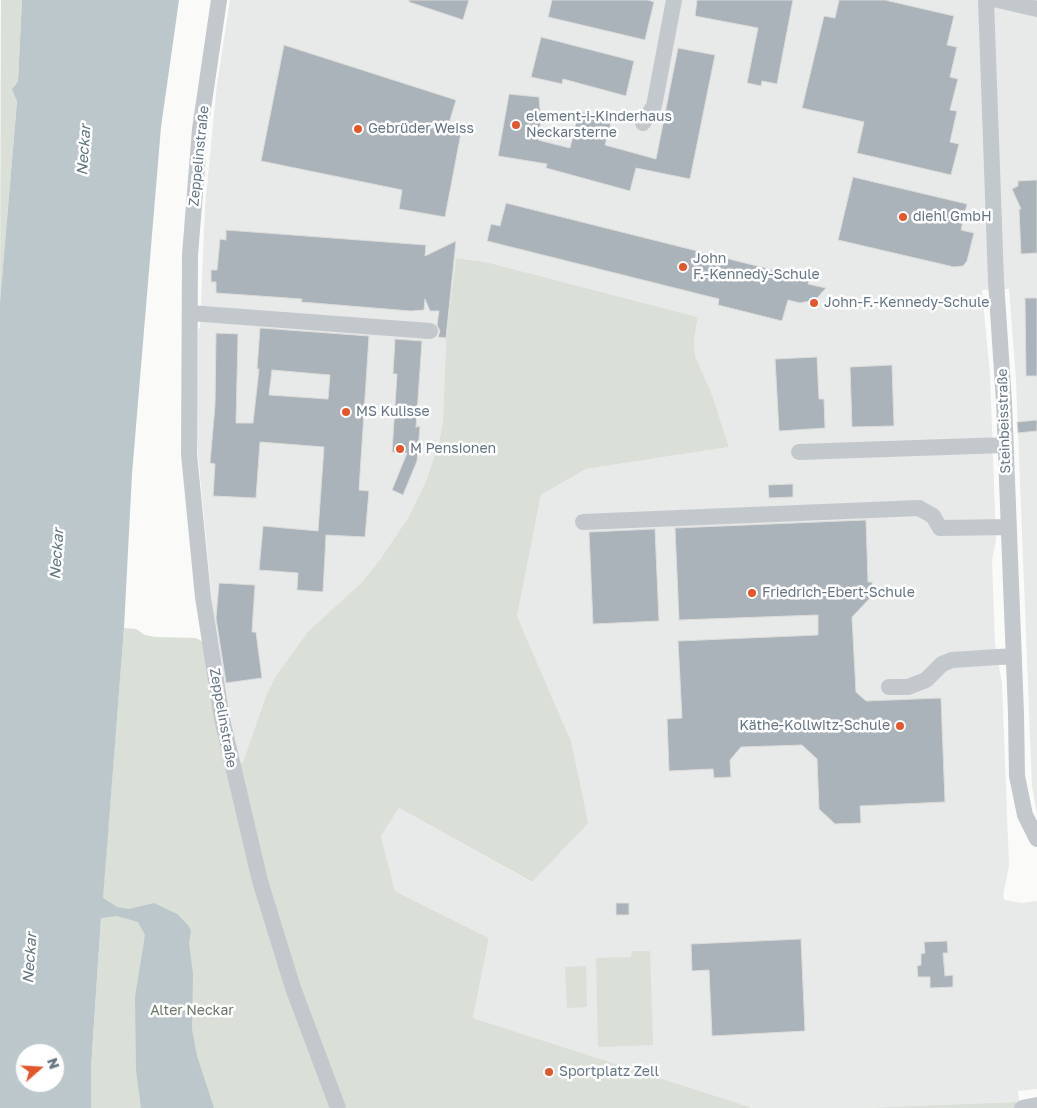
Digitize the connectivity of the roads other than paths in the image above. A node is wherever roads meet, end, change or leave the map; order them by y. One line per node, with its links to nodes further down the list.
1 (219, 0): 7 (street, Zeppelinstraße)
2 (674, 0): 6 (street)
3 (986, 0): 9 (street, Steinbeisstraße)
4 (998, 0): 5 (street)
5 (1037, 9)
6 (643, 123)
7 (190, 313): 8 (street); 17 (street, Zeppelinstraße)
8 (430, 330)
9 (1006, 445): 10 (street); 12 (street, Steinbeisstraße)
10 (799, 452)
11 (583, 522): 12 (street)
12 (1008, 527): 13 (street, Steinbeisstraße)
13 (1014, 656): 14 (street); 15 (street, Steinbeisstraße)
14 (889, 687)
15 (1037, 839)
16 (1037, 1105): 18 (street)
17 (338, 1108)
18 (1022, 1108)

